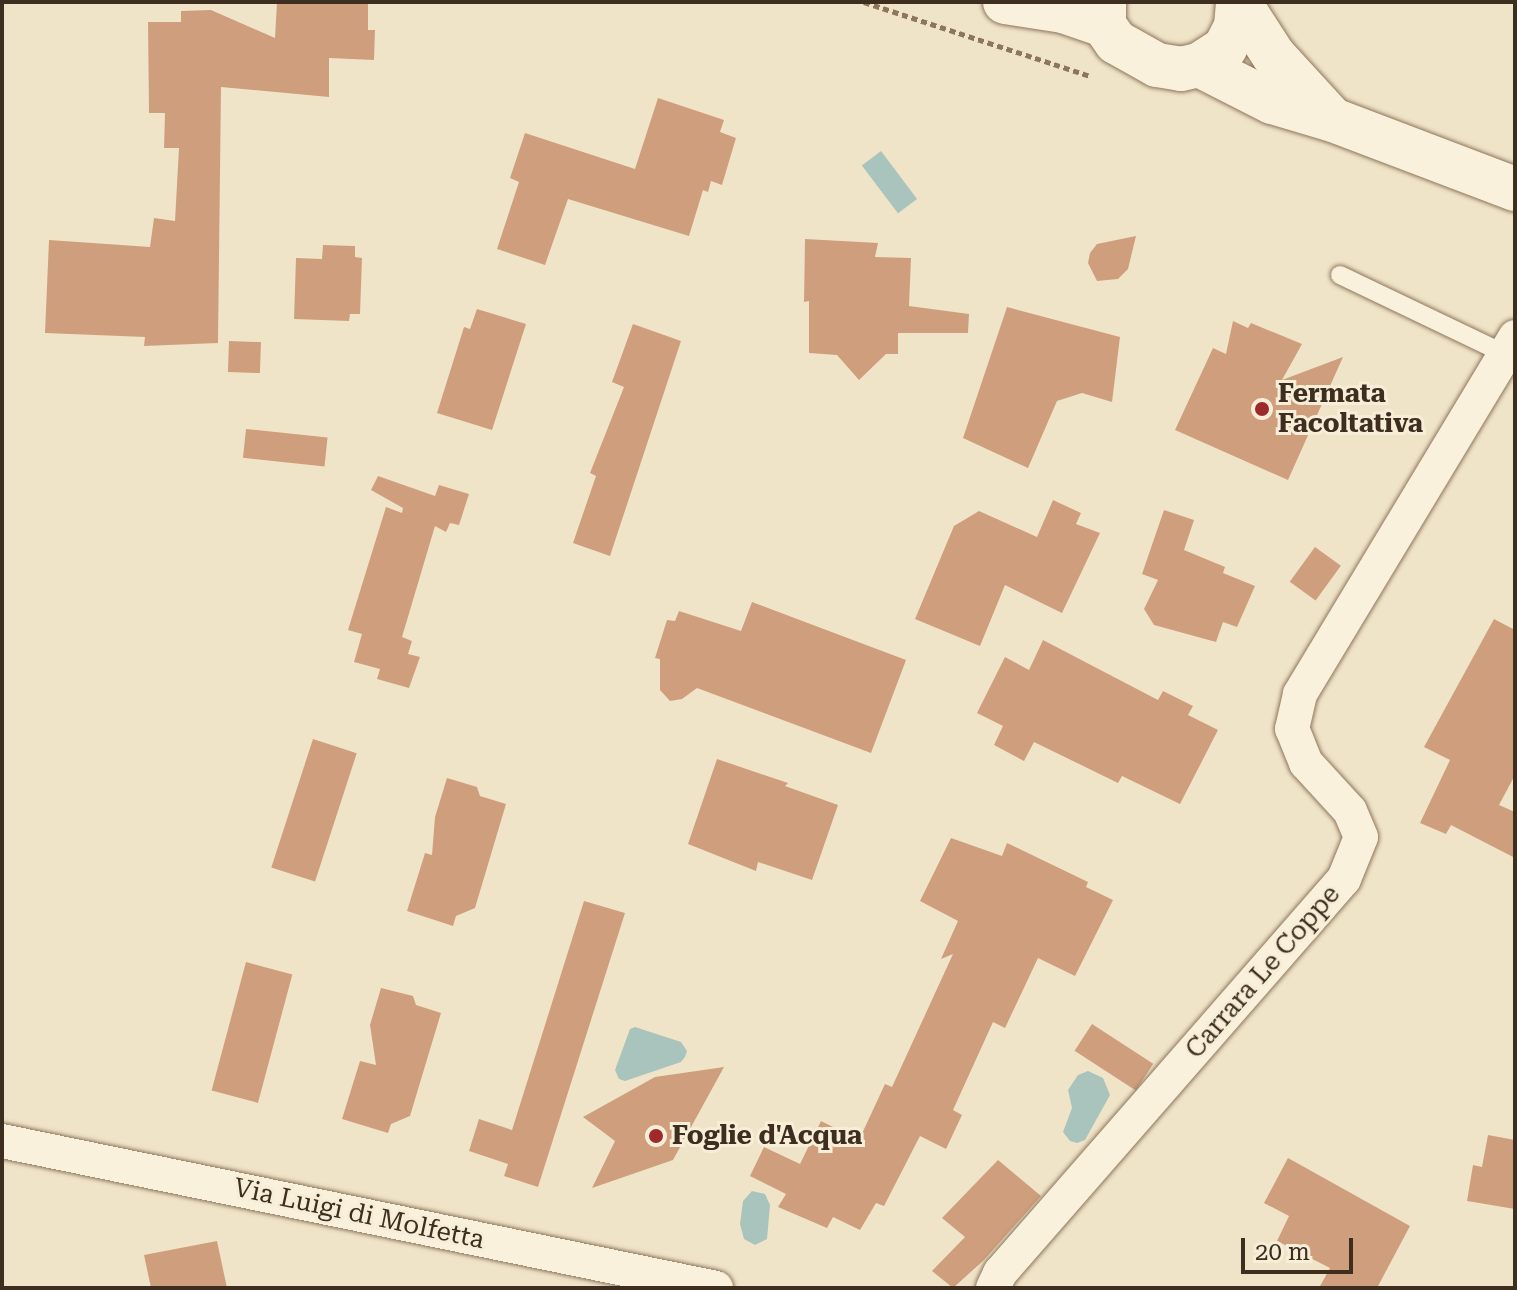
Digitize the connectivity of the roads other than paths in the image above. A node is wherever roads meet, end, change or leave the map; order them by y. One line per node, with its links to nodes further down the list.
1 (1005, 2): 3 (main road)
2 (1238, 2): 4 (main road); 5 (main road)
3 (1104, 13): 4 (main road)
4 (1199, 65): 5 (main road)
5 (1333, 120): 6 (main road)
6 (1515, 189)
7 (1340, 275): 8 (lane)
8 (1510, 345): 14 (street, Carrara Le Coppe)
9 (2, 1141): 10 (street, Via Luigi di Molfetta)
10 (542, 1252): 11 (street, Via Luigi di Molfetta); 13 (street)
11 (632, 1280): 12 (street, Via Luigi di Molfetta)
12 (695, 1286)
13 (595, 1288)
14 (993, 1288)

